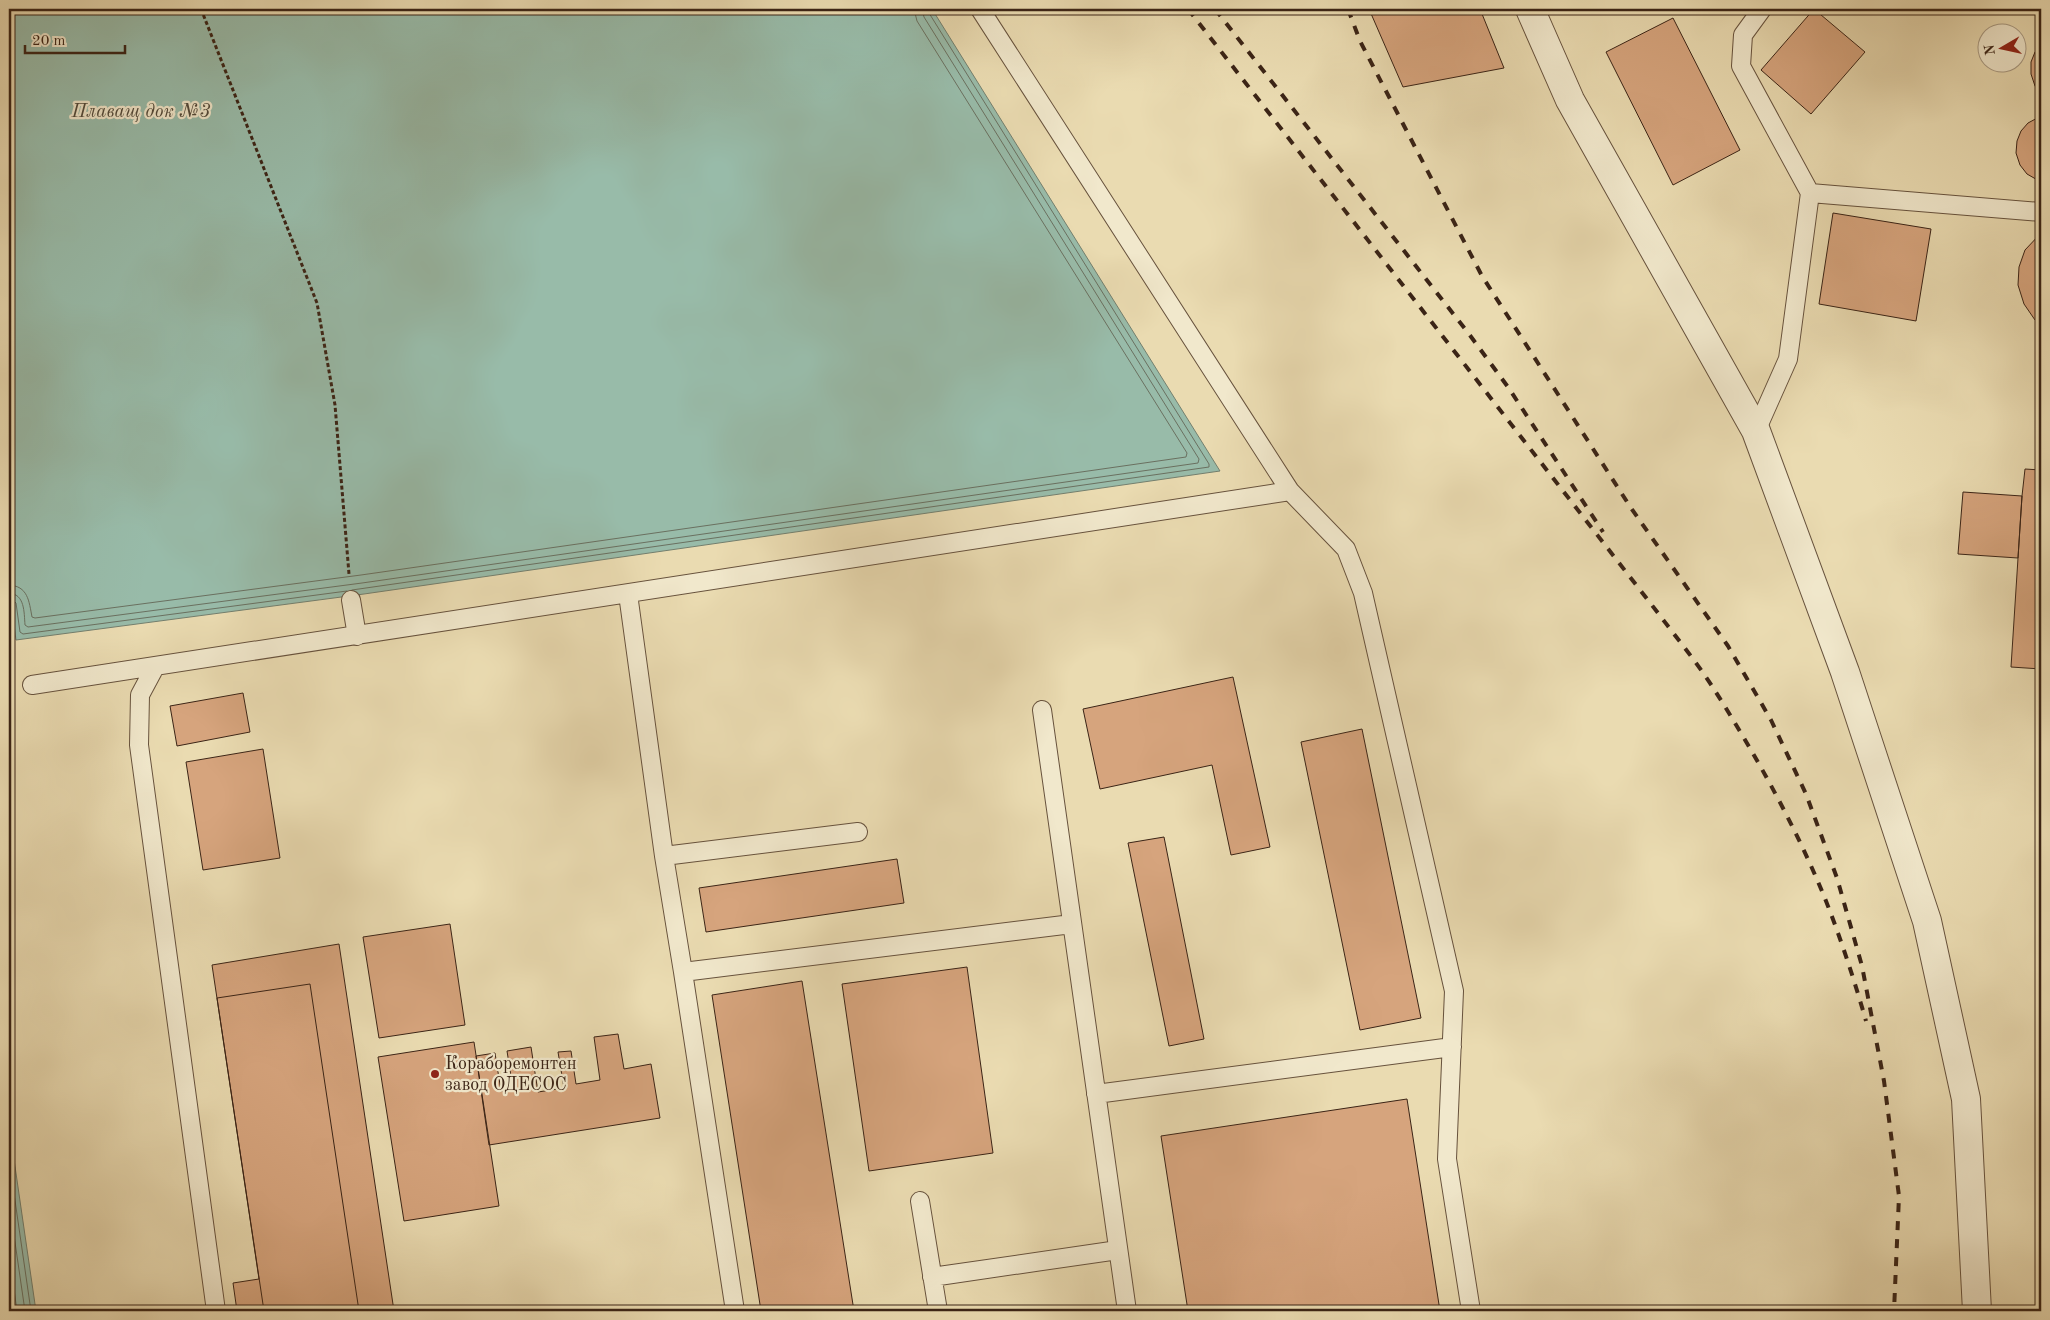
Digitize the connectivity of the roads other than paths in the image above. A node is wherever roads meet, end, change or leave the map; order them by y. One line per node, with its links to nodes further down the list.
1 (980, 9): 7 (lane)
2 (1530, 9): 6 (street)
3 (1762, 9): 4 (lane)
4 (1810, 193): 5 (lane); 6 (lane)
5 (2041, 212)
6 (1756, 431): 28 (street)
7 (1290, 492): 8 (lane); 18 (lane)
8 (628, 594): 10 (lane); 15 (lane)
9 (351, 600): 10 (lane)
10 (356, 636): 11 (lane)
11 (155, 668): 12 (lane); 23 (lane)
12 (32, 685)
13 (1042, 710): 16 (lane)
14 (858, 832): 15 (lane)
15 (664, 856): 17 (lane)
16 (1072, 924): 17 (lane); 19 (lane)
17 (683, 972): 24 (lane)
18 (1452, 1047): 19 (lane); 27 (lane)
19 (1096, 1094): 21 (lane)
20 (920, 1201): 22 (lane)
21 (1118, 1250): 22 (lane); 26 (lane)
22 (932, 1278): 25 (lane)
23 (216, 1311)
24 (735, 1311)
25 (938, 1311)
26 (1127, 1311)
27 (1471, 1311)
28 (1977, 1311)

